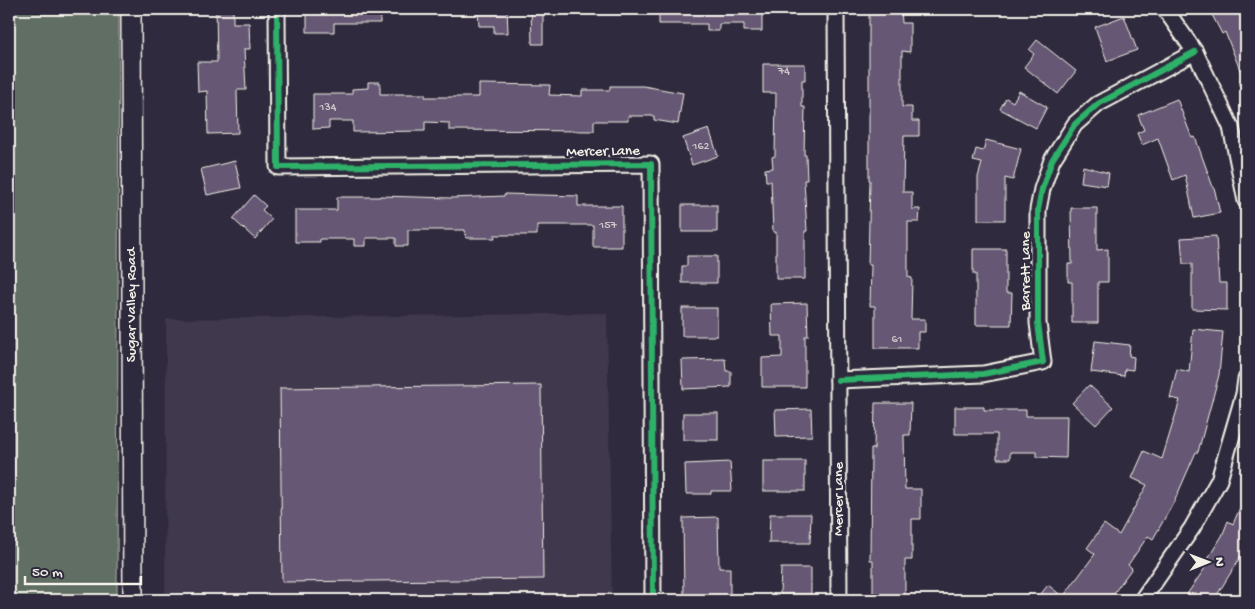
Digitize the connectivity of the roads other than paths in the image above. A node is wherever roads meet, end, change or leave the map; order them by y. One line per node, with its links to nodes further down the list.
1 (131, 9): 9 (street, Sugar Valley Road)
2 (277, 9): 10 (street, Mercer Lane)
3 (836, 9): 8 (street, Mercer Lane)
4 (1165, 9): 5 (street)
5 (1196, 52): 6 (street); 8 (street, Barrett Lane)
6 (1246, 201)
7 (1246, 379): 12 (street)
8 (838, 380): 11 (street, Mercer Lane)
9 (133, 600)
10 (653, 600)
11 (839, 600)
12 (1142, 600)

